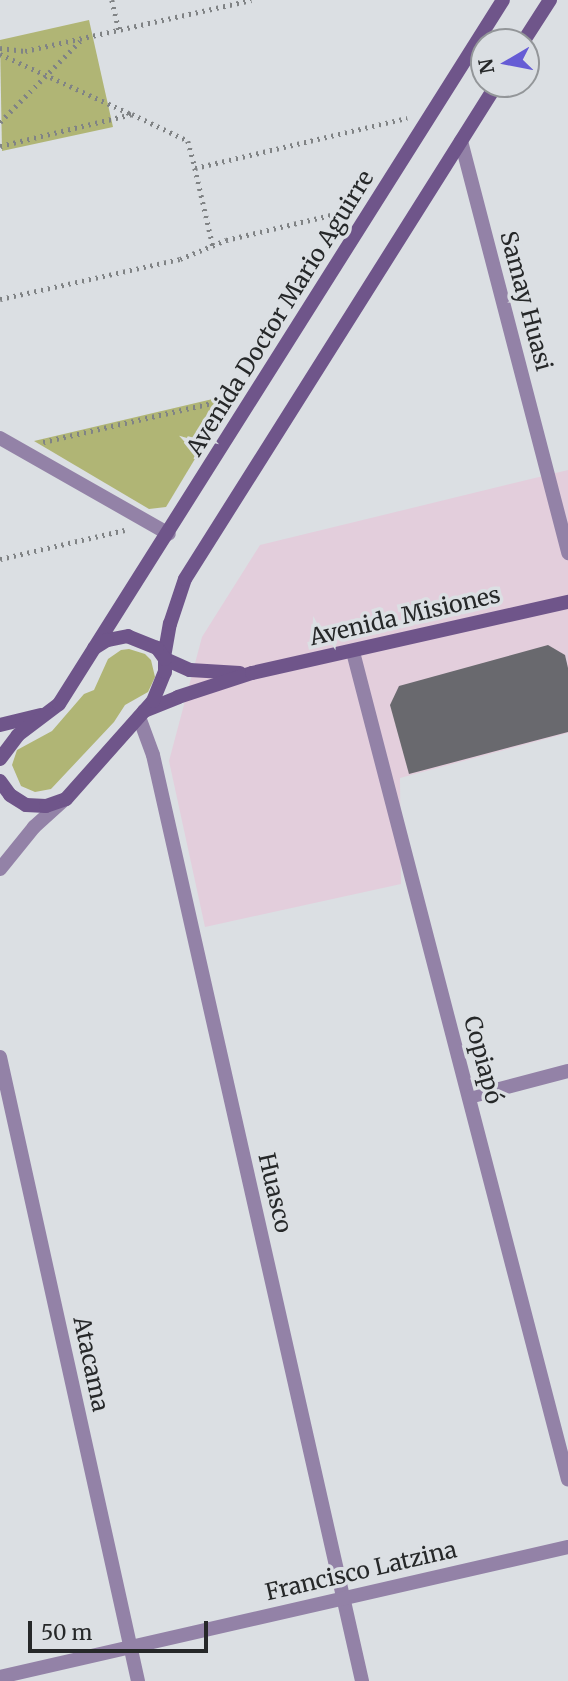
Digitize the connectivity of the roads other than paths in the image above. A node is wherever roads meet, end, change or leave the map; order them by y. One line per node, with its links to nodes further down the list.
1 (503, 0): 7 (main road, Avenida Doctor Mario Aguirre)
2 (550, 0): 3 (main road)
3 (532, 28)
4 (488, 98): 5 (main road)
5 (461, 141): 8 (street, Samay Huasi); 12 (main road)
6 (0, 438): 7 (street)
7 (169, 534): 10 (main road, Avenida Doctor Mario Aguirre)
8 (568, 553)
9 (568, 602): 11 (main road, Avenida Misiones)
10 (92, 649): 12 (main road, Avenida Misiones); 14 (main road, Avenida Doctor Mario Aguirre)
11 (354, 652): 13 (main road, Avenida Misiones); 23 (street, Copiapó)
12 (165, 658): 13 (main road, Avenida Misiones); 15 (main road)
13 (252, 673): 15 (main road, Avenida Misiones)
14 (55, 709): 16 (main road); 17 (main road)
15 (141, 714): 19 (main road); 26 (street, Huasco)
16 (0, 725)
17 (0, 759)
18 (0, 782): 19 (main road)
19 (65, 799): 20 (street)
20 (0, 869)
21 (0, 1057): 27 (street, Atacama)
22 (568, 1071): 23 (street)
23 (469, 1097): 24 (street, Copiapó)
24 (568, 1480)
25 (568, 1547): 26 (street, Francisco Latzina)
26 (343, 1599): 27 (street, Francisco Latzina); 30 (street, Huasco)
27 (131, 1647): 28 (street, Francisco Latzina); 29 (street, Atacama)
28 (0, 1677)
29 (138, 1681)
30 (362, 1681)

